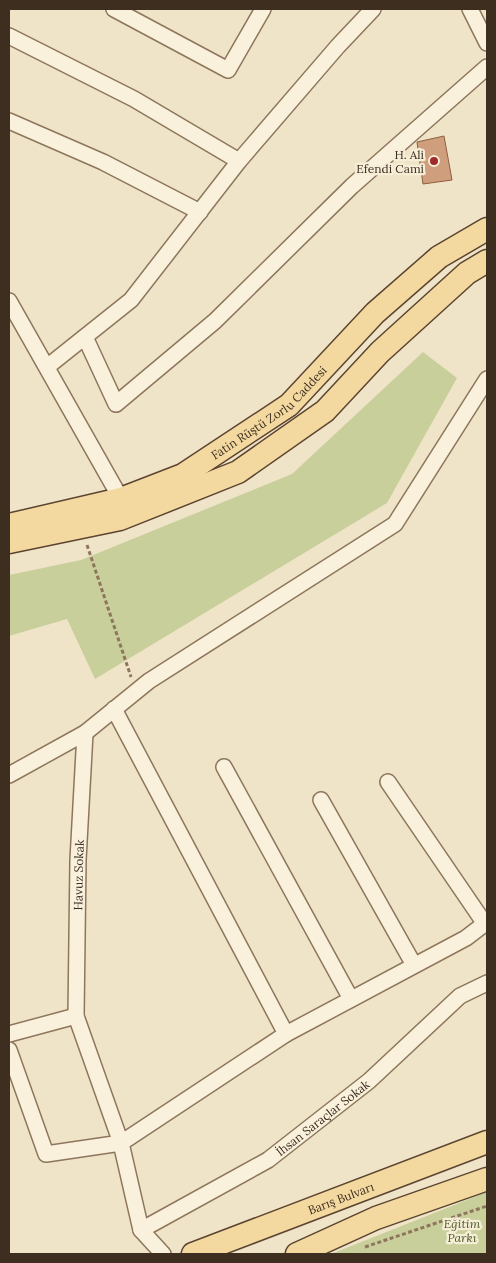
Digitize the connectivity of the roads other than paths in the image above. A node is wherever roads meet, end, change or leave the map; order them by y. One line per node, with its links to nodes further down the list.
1 (114, 9): 2 (street)
2 (263, 9)
3 (373, 9): 10 (street)
4 (470, 9): 5 (street)
5 (483, 22): 7 (street)
6 (9, 36): 10 (street)
7 (487, 43)
8 (487, 67): 15 (street)
9 (9, 121): 11 (street)
10 (239, 162): 11 (street)
11 (200, 212): 15 (street)
12 (487, 229): 18 (main road, Fatin Rüştü Zorlu Caddesi)
13 (487, 261): 20 (main road)
14 (9, 301): 16 (street)
15 (84, 337): 16 (street)
16 (47, 367): 18 (street)
17 (487, 379): 21 (street)
18 (122, 499): 19 (main road, Fatin Rüştü Zorlu Caddesi)
19 (9, 525)
20 (9, 542)
21 (114, 710): 22 (street); 33 (street)
22 (85, 733): 24 (street); 31 (street, Havuz Sokak)
23 (224, 767): 30 (street)
24 (9, 775)
25 (388, 782): 27 (street)
26 (321, 800): 28 (street)
27 (486, 923): 28 (street)
28 (414, 965): 30 (street)
29 (487, 983): 38 (street, İhsan Saraçlar Sokak)
30 (350, 999): 33 (street)
31 (76, 1016): 32 (street); 35 (street, Havuz Sokak)
32 (9, 1034)
33 (286, 1034): 35 (street)
34 (9, 1050): 35 (street)
35 (120, 1142): 38 (street, Havuz Sokak)
36 (487, 1142): 40 (main road, Barış Bulvarı)
37 (487, 1179): 41 (main road)
38 (141, 1230): 39 (street)
39 (163, 1254)
40 (192, 1254)
41 (297, 1254)

